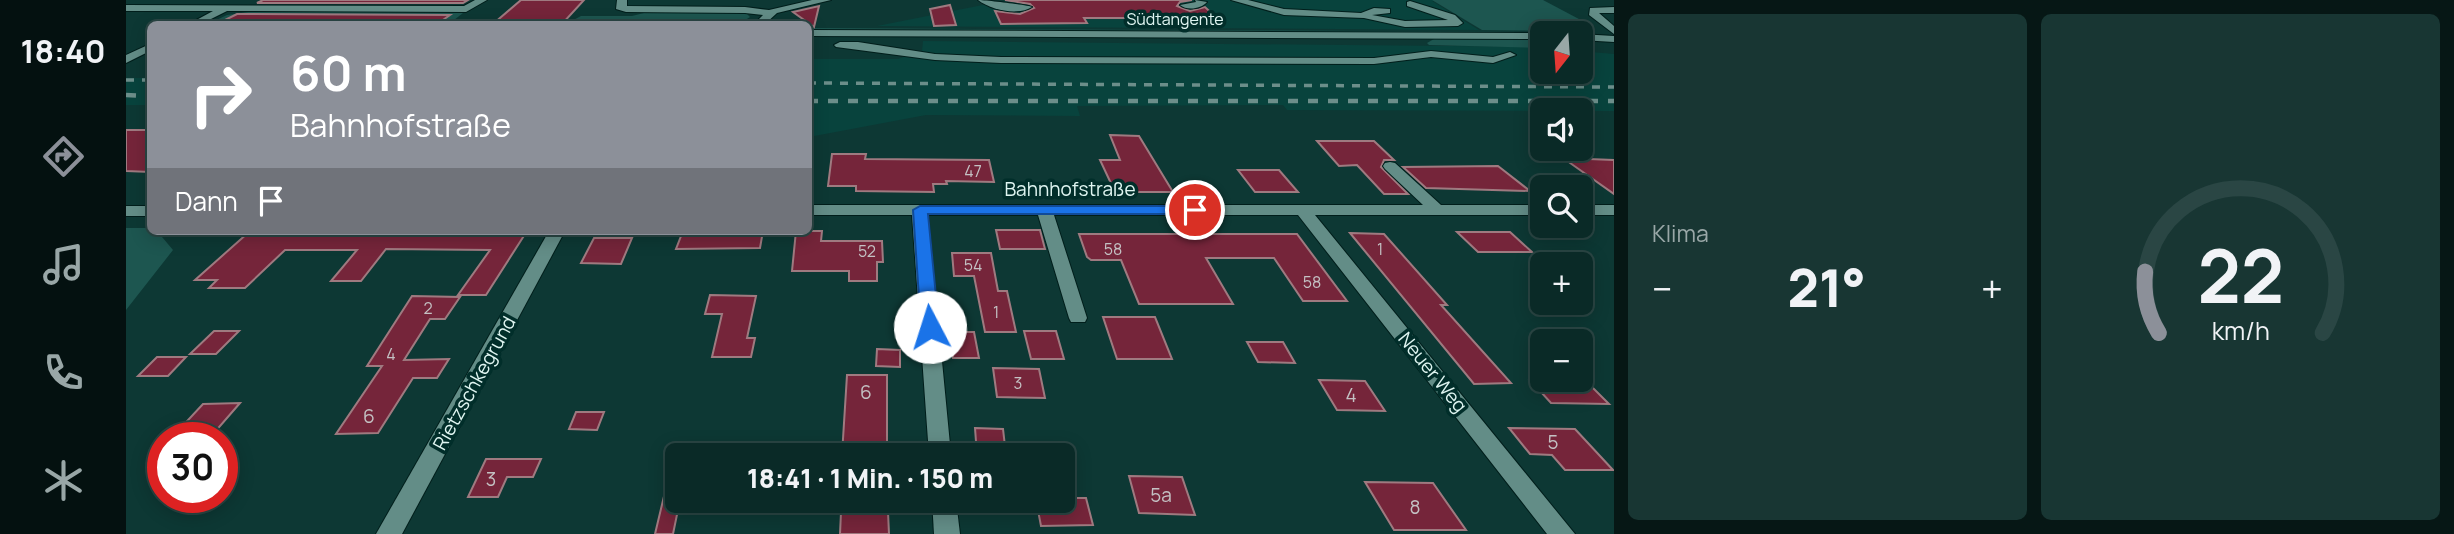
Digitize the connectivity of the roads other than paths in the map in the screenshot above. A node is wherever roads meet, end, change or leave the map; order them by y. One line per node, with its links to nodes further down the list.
1 (244, 0): 14 (street)
2 (397, 0): 15 (street)
3 (482, 0): 16 (street)
4 (622, 0): 10 (street)
5 (826, 0): 20 (street)
6 (983, 0): 12 (street)
7 (1200, 0): 11 (street)
8 (1236, 0): 19 (street)
9 (1410, 4): 21 (street)
10 (706, 5): 20 (street)
11 (1185, 5)
12 (1027, 6)
13 (126, 8): 14 (street)
14 (226, 9): 15 (street); 23 (street)
15 (380, 9): 16 (street)
16 (466, 9): 24 (street)
17 (1614, 10): 26 (street)
18 (1386, 11): 21 (street)
19 (1284, 12): 21 (street); 22 (street)
20 (769, 13): 25 (street)
21 (1362, 16)
22 (1270, 20)
23 (200, 21)
24 (458, 21)
25 (762, 21)
26 (1614, 31)
27 (812, 33): 28 (street, Südtangente)
28 (1409, 36): 29 (street, Südtangente); 38 (street)
29 (1530, 36)
30 (1593, 38): 31 (street)
31 (1614, 39)
32 (1021, 44): 34 (street)
33 (812, 45): 34 (street)
34 (858, 45): 35 (street)
35 (886, 49): 36 (street); 38 (street)
36 (984, 49)
37 (138, 53): 40 (street)
38 (1431, 54): 39 (street)
39 (1510, 55)
40 (126, 60)
41 (1390, 166): 46 (street)
42 (812, 210): 43 (street, Bahnhofstraße)
43 (920, 210): 44 (street, Bahnhofstraße); 54 (street)
44 (1045, 210): 45 (street, Bahnhofstraße); 53 (street)
45 (1303, 210): 46 (street, Bahnhofstraße); 58 (street, Neuer Weg)
46 (1437, 210): 47 (street, Bahnhofstraße)
47 (1530, 210)
48 (1593, 210): 51 (street)
49 (126, 211): 50 (street)
50 (147, 211)
51 (1614, 211)
52 (555, 235): 56 (street, Rietzschkegrund)
53 (1078, 318)
54 (939, 443)
55 (945, 513): 57 (street)
56 (389, 534)
57 (947, 534)
58 (1562, 534)

